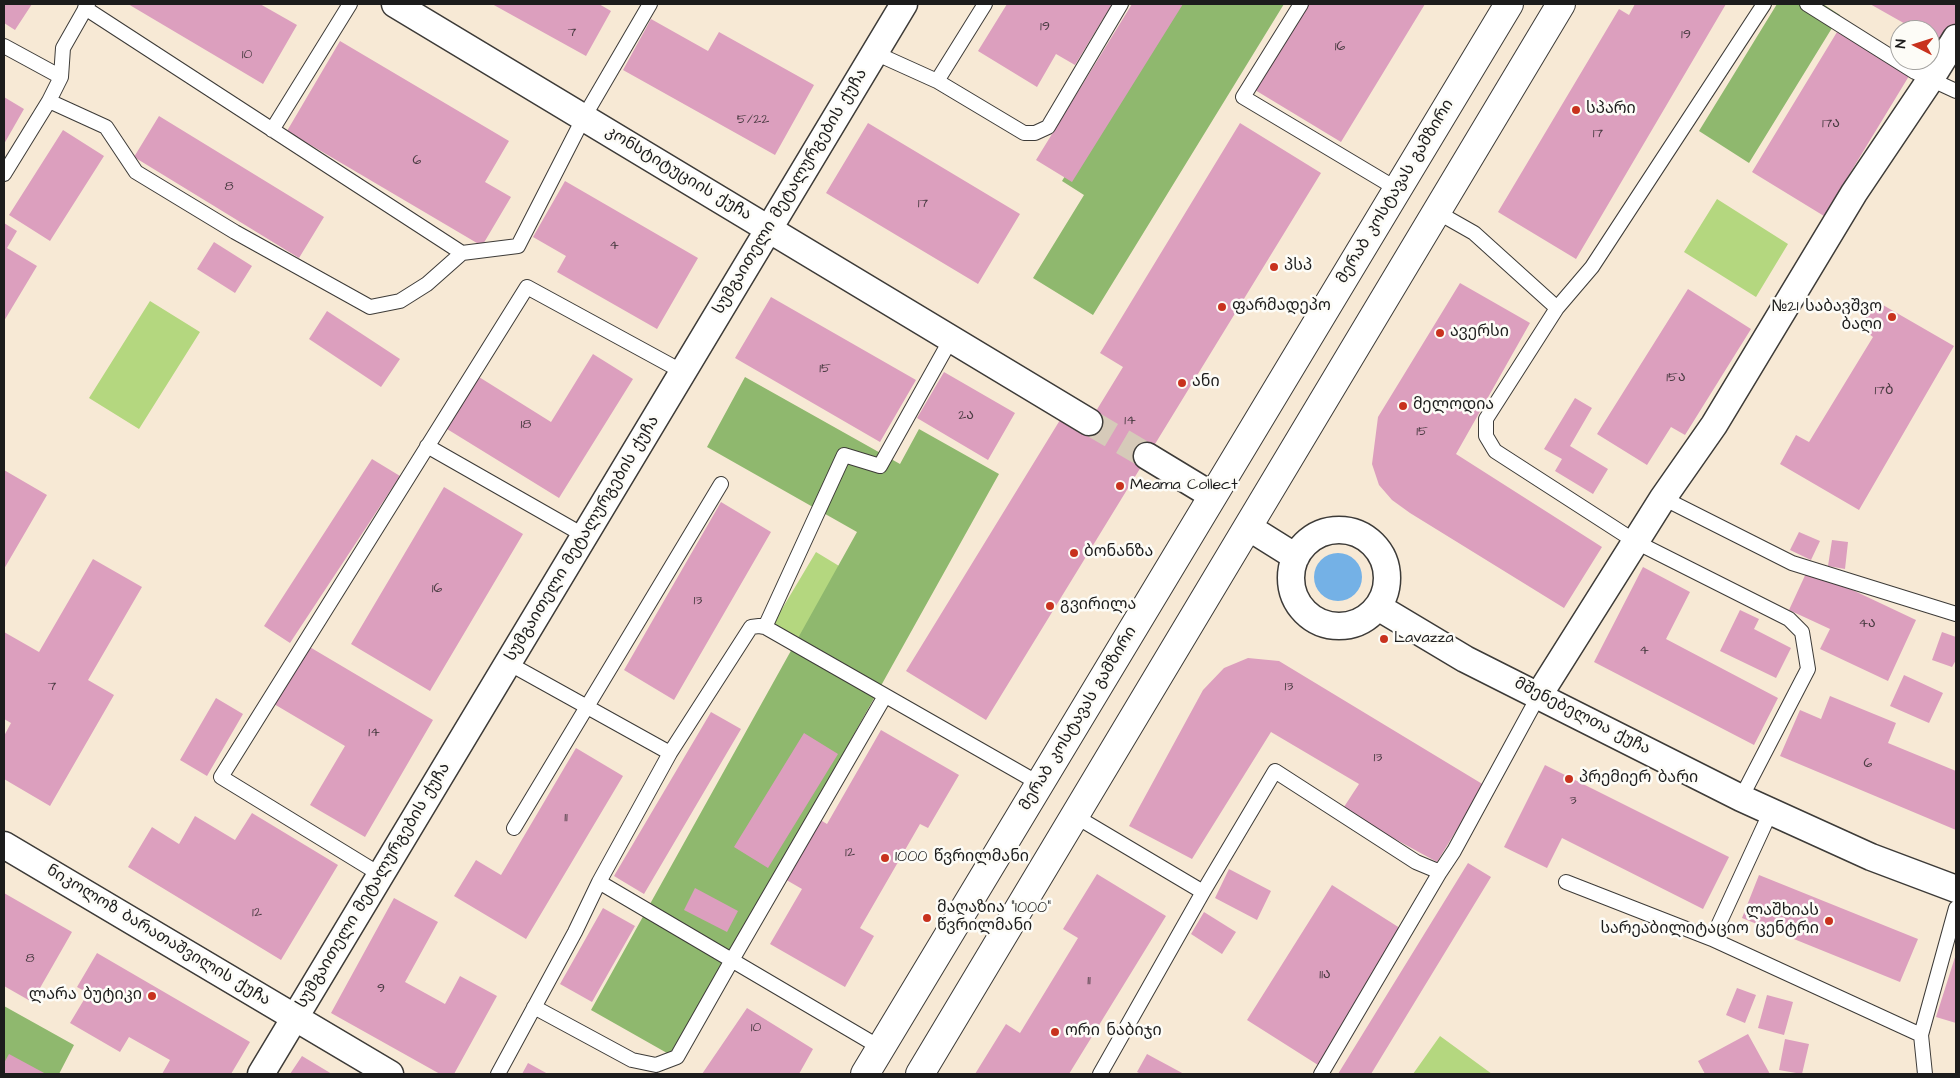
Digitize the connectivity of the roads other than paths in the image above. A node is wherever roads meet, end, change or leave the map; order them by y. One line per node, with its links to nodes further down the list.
1 (350, 4): 22 (lane)
2 (395, 4): 21 (street, კონსტიტუციის ქუჩა)
3 (650, 4): 21 (lane)
4 (904, 4): 15 (street, სუმგაითელი მეტალურგების ქუჩა)
5 (984, 4): 18 (lane)
6 (1122, 4): 18 (lane)
7 (1301, 4): 24 (lane)
8 (1509, 4): 24 (street, მერაბ კოსტავას გამზირი)
9 (1561, 4): 25 (street)
10 (1764, 4): 28 (lane)
11 (1807, 4): 17 (lane)
12 (86, 6): 16 (lane); 22 (lane)
13 (1956, 38): 17 (street)
14 (4, 46): 16 (lane)
15 (875, 53): 18 (lane); 26 (street, სუმგაითელი მეტალურგების ქუჩა)
16 (62, 77): 20 (lane)
17 (1930, 80): 19 (lane); 36 (street)
18 (936, 81)
19 (1956, 91)
20 (49, 101): 23 (lane); 27 (lane)
21 (584, 117): 26 (street, კონსტიტუციის ქუჩა); 27 (lane)
22 (272, 130): 27 (lane)
23 (4, 174)
24 (1397, 189): 35 (street, მერაბ კოსტავას გამზირი)
25 (1437, 212): 28 (lane); 37 (street)
26 (769, 228): 29 (street, კონსტიტუციის ქუჩა); 30 (street, სუმგაითელი მეტალურგების ქუჩა)
27 (462, 253)
28 (1557, 308): 39 (lane)
29 (951, 339): 31 (street, კონსტიტუციის ქუჩა); 43 (lane)
30 (683, 372): 32 (lane); 38 (street, სუმგაითელი მეტალურგების ქუჩა)
31 (1089, 422)
32 (427, 446): 38 (lane); 56 (lane)
33 (1147, 456): 35 (street)
34 (721, 484): 47 (lane)
35 (1213, 496): 49 (street, მერაბ კოსტავას გამზირი)
36 (1663, 498): 39 (street); 42 (lane)
37 (1248, 527): 40 (street); 52 (street)
38 (585, 536): 44 (street, სუმგაითელი მეტალურგების ქუჩა)
39 (1636, 542): 45 (street); 50 (lane)
40 (1296, 557): 41 (street); 41 (street)
41 (1378, 607): 45 (street, მშენებელთა ქუჩა)
42 (1956, 614)
43 (765, 627): 46 (lane); 48 (lane)
44 (508, 663): 47 (lane); 56 (street, სუმგაითელი მეტალურგების ქუჩა)
45 (1539, 695): 50 (street, მშენებელთა ქუჩა); 55 (lane)
46 (885, 696): 49 (lane); 63 (lane)
47 (586, 707): 48 (lane); 53 (lane)
48 (670, 753): 57 (lane)
49 (1040, 784): 67 (street, მერაბ კოსტავას გამზირი)
50 (1741, 798): 51 (street, მშენებელთა ქუჩა)
51 (1771, 811): 59 (street, მშენებელთა ქუჩა); 62 (lane)
52 (1075, 816): 60 (lane); 72 (street)
53 (514, 828)
54 (4, 845): 65 (street, ნიკოლოზ ბარათაშვილის ქუჩა)
55 (1440, 872): 60 (lane); 74 (lane)
56 (381, 875): 65 (street, სუმგაითელი მეტალურგების ქუჩა)
57 (599, 882): 63 (lane); 64 (lane)
58 (1566, 882): 62 (lane)
59 (1956, 889)
60 (1203, 892): 73 (lane)
61 (1956, 908): 66 (lane)
62 (1712, 939): 66 (lane)
63 (732, 960): 64 (lane); 67 (lane)
64 (534, 1007): 70 (lane)
65 (296, 1017): 68 (street, სუმგაითელი მეტალურგების ქუჩა); 69 (street, ნიკოლოზ ბარათაშვილის ქუჩა)
66 (1920, 1035): 75 (lane)
67 (881, 1048): 71 (street, მერაბ კოსტავას გამზირი)
68 (261, 1074)
69 (390, 1074)
70 (498, 1074)
71 (865, 1074)
72 (922, 1074)
73 (1100, 1074)
74 (1321, 1074)
75 (1925, 1074)

